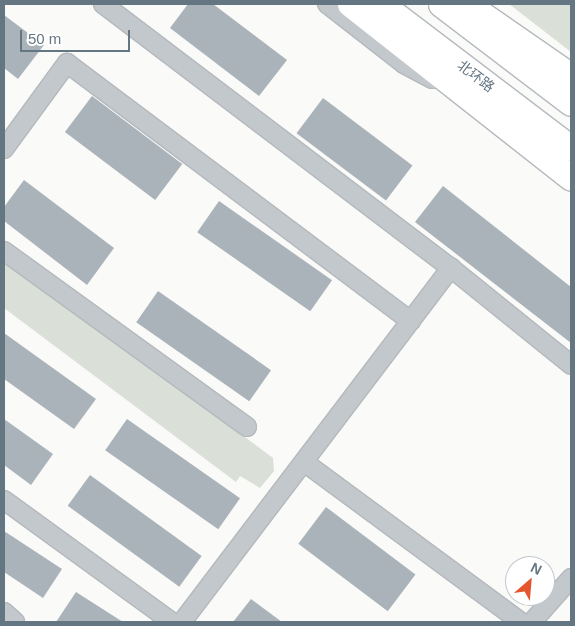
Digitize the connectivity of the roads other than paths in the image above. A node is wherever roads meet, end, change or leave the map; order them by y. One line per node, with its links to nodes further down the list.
1 (103, 4): 15 (street)
2 (327, 4): 9 (street, 北环路)
3 (350, 4): 9 (highway)
4 (381, 4): 11 (highway, 北环路)
5 (441, 4): 10 (highway)
6 (467, 4): 8 (highway)
7 (488, 4): 8 (street)
8 (571, 75)
9 (463, 96): 13 (highway)
10 (571, 103)
11 (571, 148)
12 (4, 149): 16 (street)
13 (571, 178)
14 (4, 251): 18 (street)
15 (451, 268): 16 (street); 17 (street)
16 (411, 321): 19 (street)
17 (571, 364)
18 (247, 427)
19 (304, 462): 25 (street); 26 (street)
20 (4, 500): 24 (street)
21 (571, 578): 27 (street)
22 (4, 612): 23 (street)
23 (15, 622)
24 (172, 622)
25 (182, 622)
26 (521, 622)
27 (532, 622)

